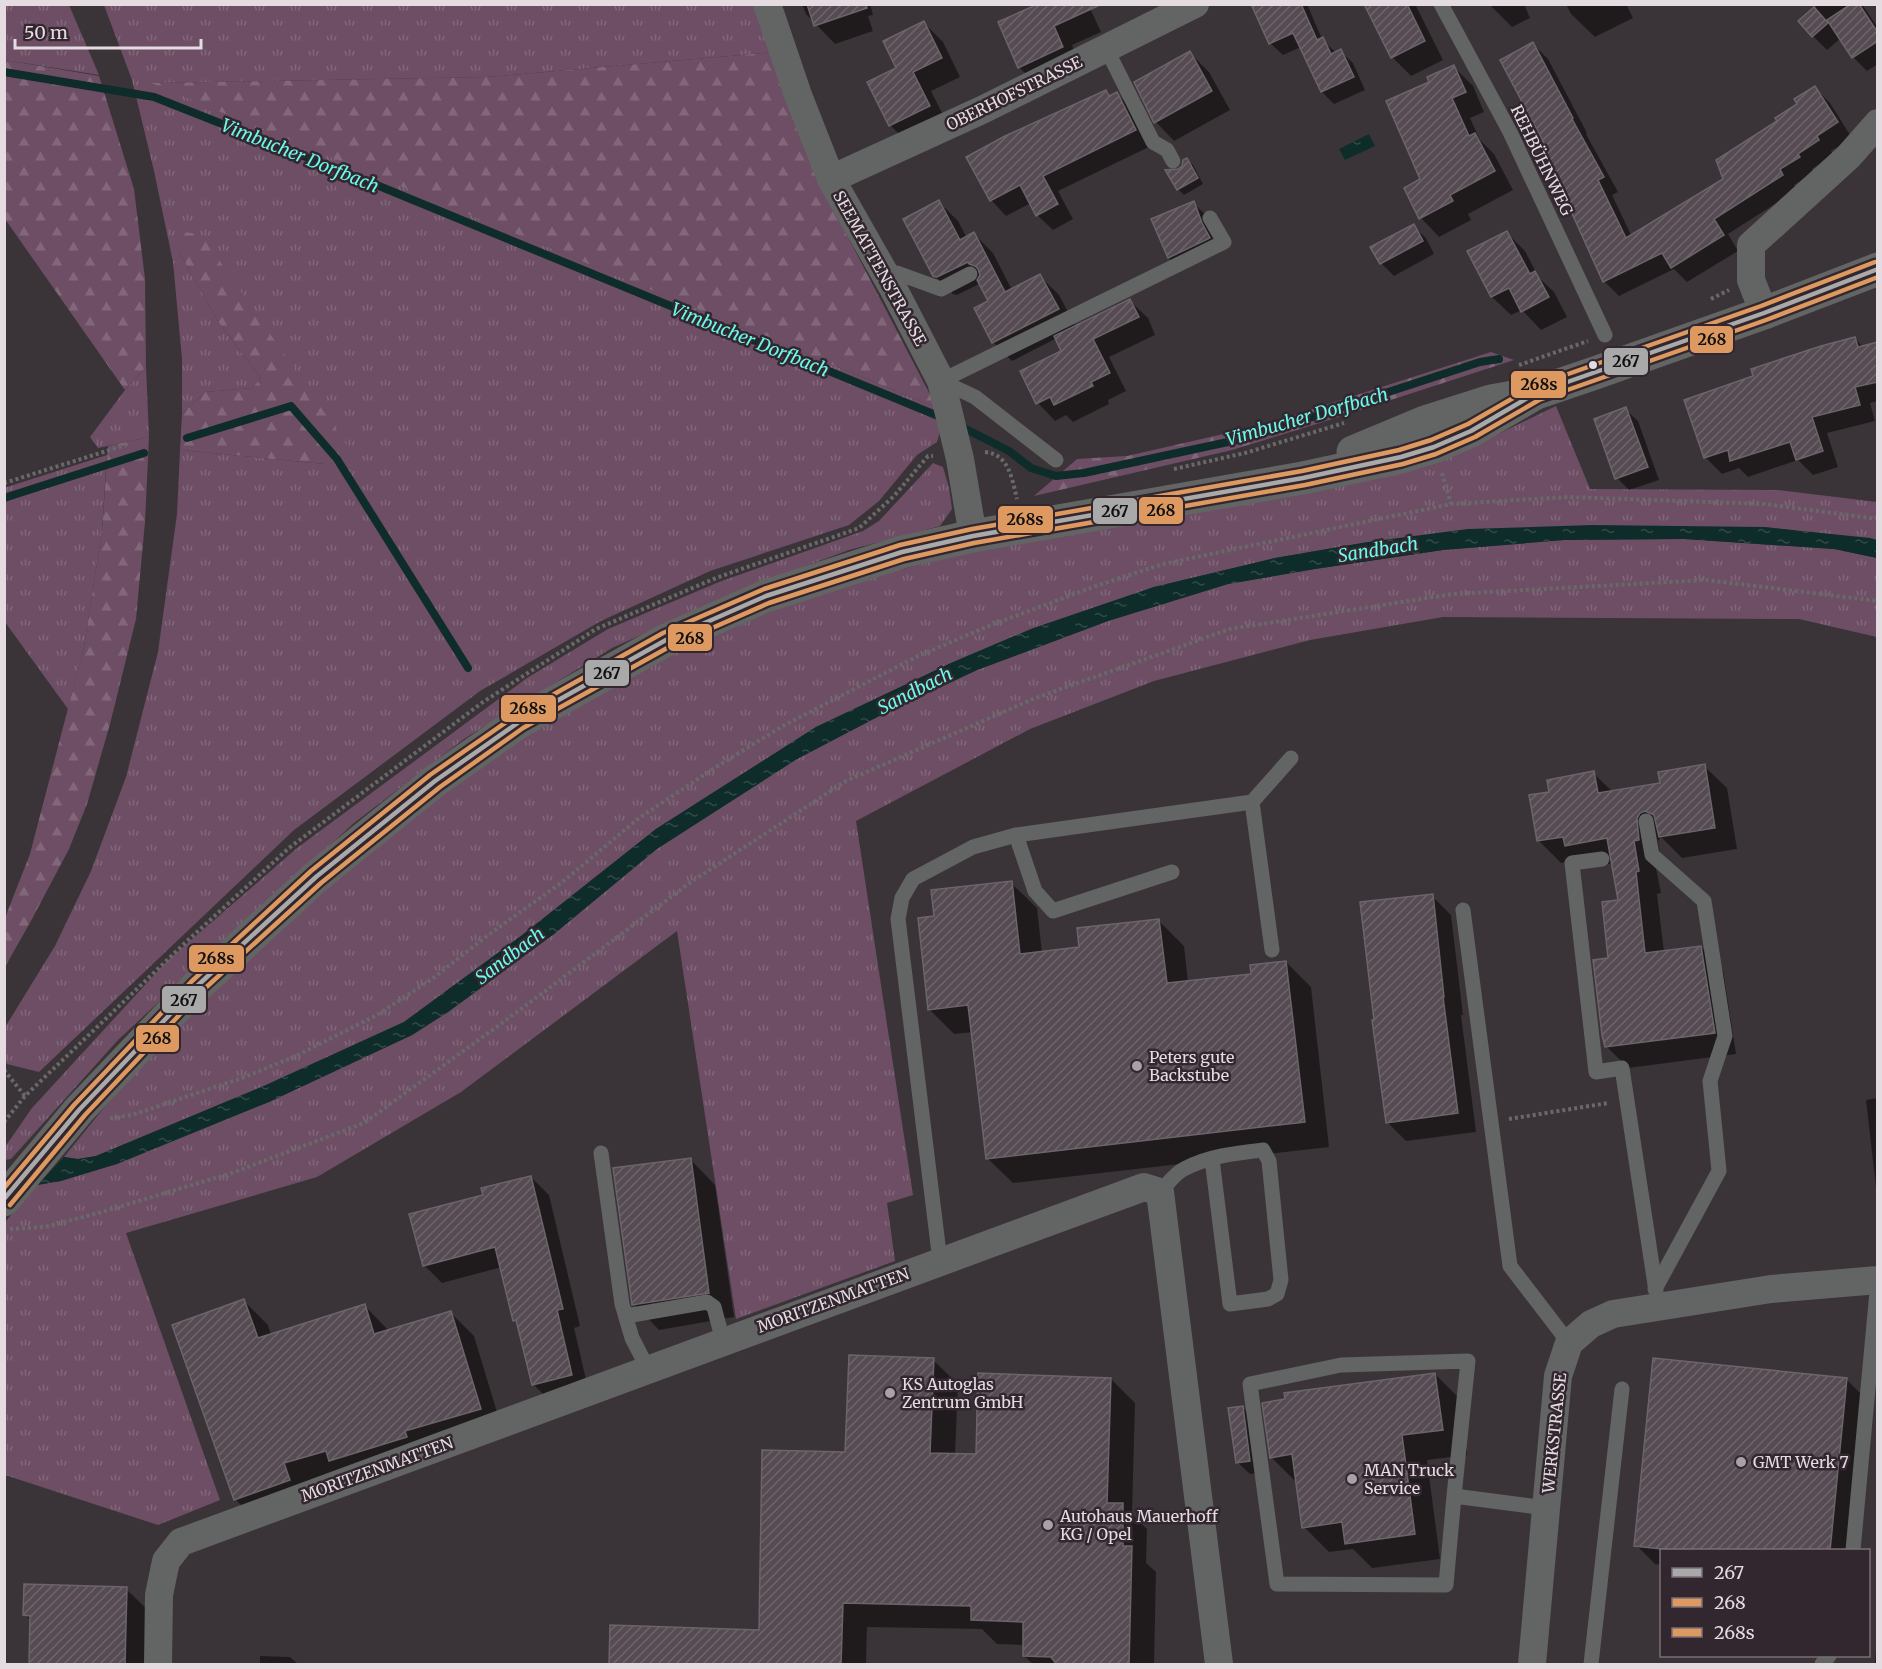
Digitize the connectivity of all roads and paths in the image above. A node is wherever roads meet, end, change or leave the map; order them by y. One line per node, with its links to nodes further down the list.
1 (767, 4): 7 (street, SEEMATTENSTRASSE)
2 (1195, 4): 4 (street, OBERHOFSTRASSE)
3 (1441, 4): 15 (lane, REHBÜHNWEG)
4 (1106, 48): 6 (lane); 7 (street, OBERHOFSTRASSE)
5 (1878, 123): 12 (street)
6 (1173, 161)
7 (831, 180): 11 (street, SEEMATTENSTRASSE)
8 (1210, 218): 17 (lane)
9 (1878, 269): 14 (street)
10 (970, 274): 11 (lane)
11 (887, 278): 17 (street, SEEMATTENSTRASSE)
12 (1751, 280): 13 (path); 14 (street)
13 (1701, 304)
14 (1764, 313): 26 (street)
15 (1605, 335): 16 (path)
16 (1516, 366)
17 (941, 381): 20 (street, SEEMATTENSTRASSE); 21 (lane)
18 (1347, 422): 22 (path)
19 (126, 445): 23 (path)
20 (969, 457): 24 (path); 26 (street, SEEMATTENSTRASSE)
21 (1056, 460)
22 (1165, 471)
23 (4, 483)
24 (1007, 501)
25 (1878, 519): 39 (path)
26 (973, 536): 39 (street)
27 (1878, 602): 45 (path)
28 (1291, 758): 29 (lane)
29 (1252, 802): 31 (lane); 35 (lane)
30 (1646, 821): 48 (lane)
31 (1017, 835): 33 (lane); 46 (lane)
32 (1602, 859): 38 (lane)
33 (1172, 872)
34 (1463, 910): 40 (lane)
35 (1272, 950)
36 (4, 1070): 37 (path)
37 (25, 1096)
38 (1627, 1100): 40 (path); 48 (lane)
39 (79, 1110): 44 (street)
40 (1490, 1122): 51 (lane)
41 (601, 1153): 49 (lane)
42 (1212, 1159): 42 (lane); 43 (lane)
43 (1160, 1192): 46 (street, MORITZENMATTEN); 58 (street)
44 (4, 1200)
45 (4, 1230)
46 (940, 1261): 50 (street, MORITZENMATTEN)
47 (1878, 1281): 48 (street); 56 (lane)
48 (1658, 1297): 51 (street)
49 (626, 1316): 50 (lane); 52 (lane)
50 (723, 1341): 52 (street, MORITZENMATTEN)
51 (1569, 1343): 55 (street, WERKSTRASSE)
52 (648, 1369): 57 (street, MORITZENMATTEN)
53 (1622, 1389): 60 (lane)
54 (1454, 1496): 54 (lane); 55 (lane)
55 (1546, 1508): 59 (street, WERKSTRASSE)
56 (1853, 1549)
57 (158, 1665)
58 (1219, 1665)
59 (1532, 1665)
60 (1591, 1665)

